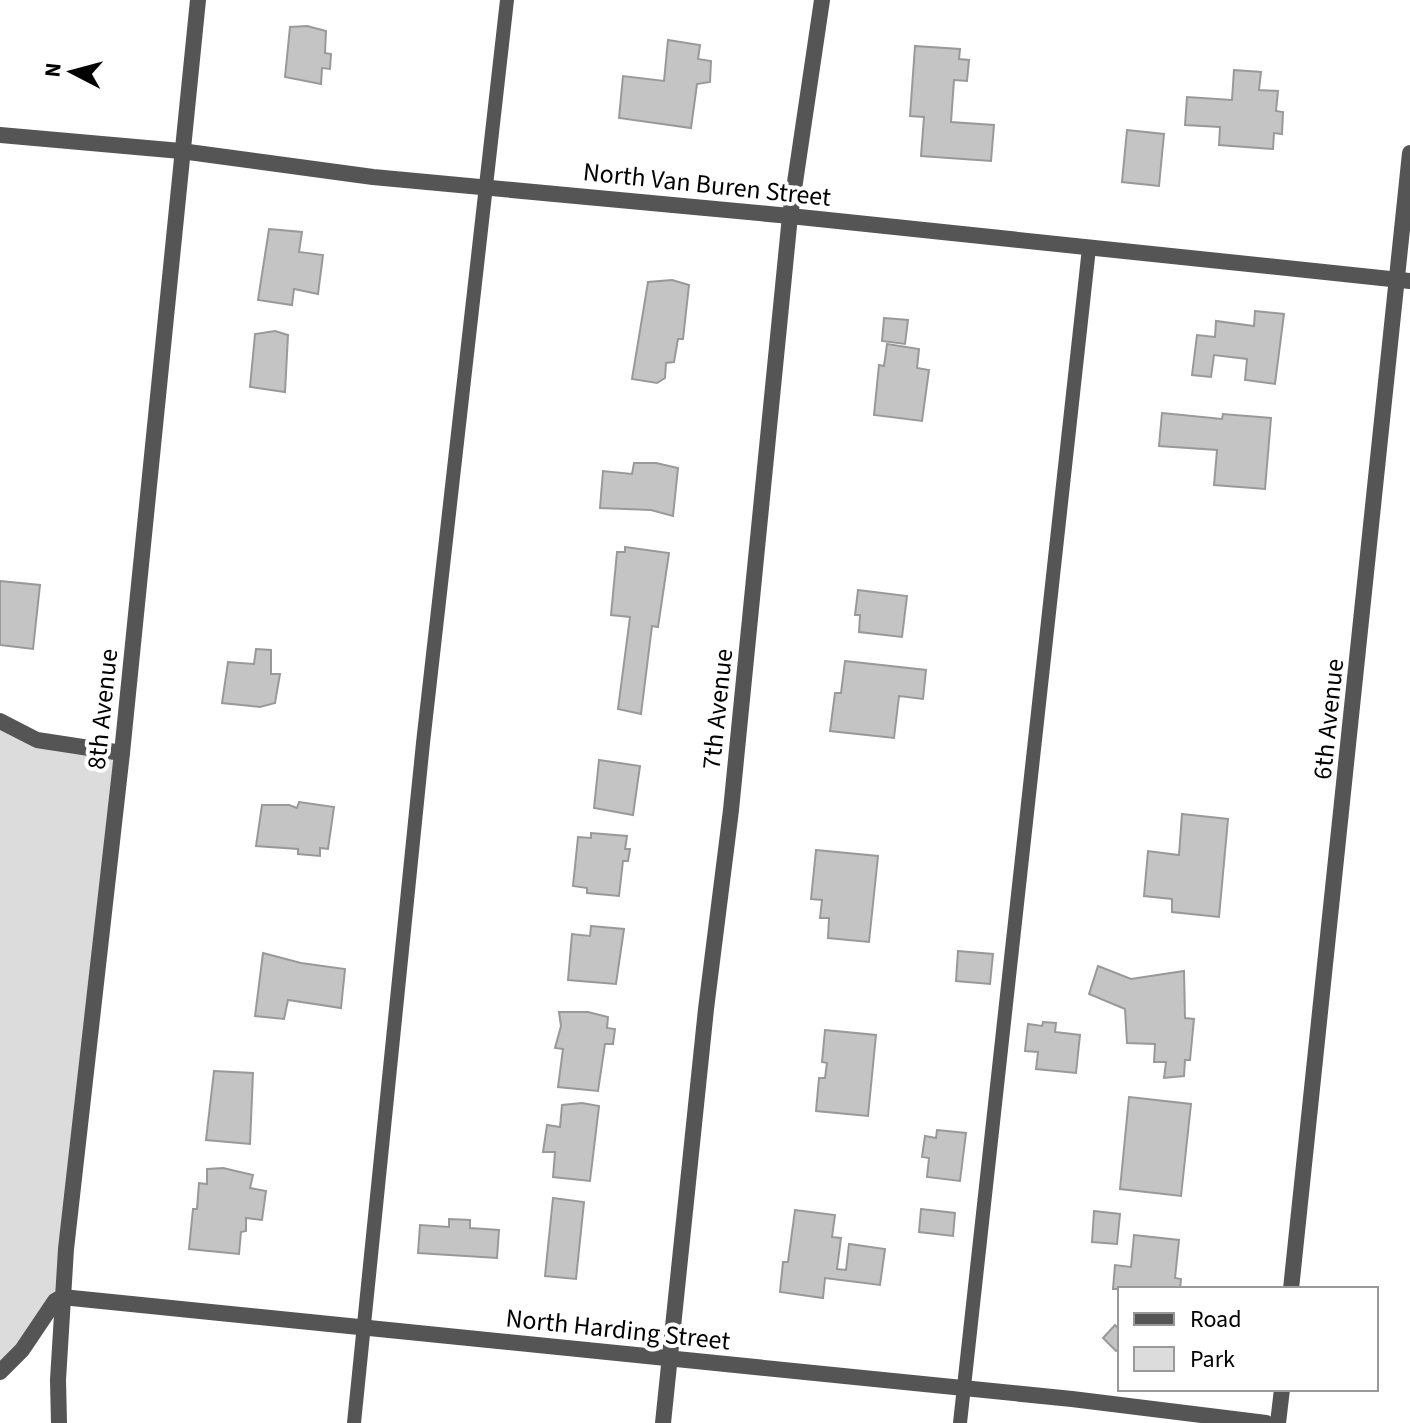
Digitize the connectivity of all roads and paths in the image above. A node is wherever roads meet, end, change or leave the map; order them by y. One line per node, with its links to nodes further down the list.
1 (198, 0): 5 (street, 8th Avenue)
2 (507, 0): 7 (lane)
3 (822, 0): 8 (street, 7th Avenue)
4 (0, 135): 5 (street, North Van Buren Street)
5 (181, 151): 7 (street, North Van Buren Street); 12 (street, 8th Avenue)
6 (1410, 153): 10 (street, 6th Avenue)
7 (487, 187): 8 (street, North Van Buren Street); 15 (lane)
8 (790, 216): 9 (street, North Van Buren Street); 16 (street, 7th Avenue)
9 (1089, 248): 10 (street, North Van Buren Street); 18 (lane)
10 (1403, 281): 13 (street, 6th Avenue)
11 (0, 721): 12 (street)
12 (122, 753): 14 (street, 8th Avenue)
13 (1291, 1287)
14 (62, 1297): 15 (street, North Harding Street); 17 (street); 20 (street, 8th Avenue)
15 (364, 1326): 16 (street, North Harding Street); 21 (lane)
16 (670, 1359): 18 (street, North Harding Street); 22 (street, 7th Avenue)
17 (0, 1372)
18 (963, 1388): 23 (lane); 24 (street, North Harding Street)
19 (1282, 1391): 25 (street)
20 (59, 1423)
21 (354, 1423)
22 (663, 1423)
23 (960, 1423)
24 (1266, 1423)
25 (1278, 1423)

